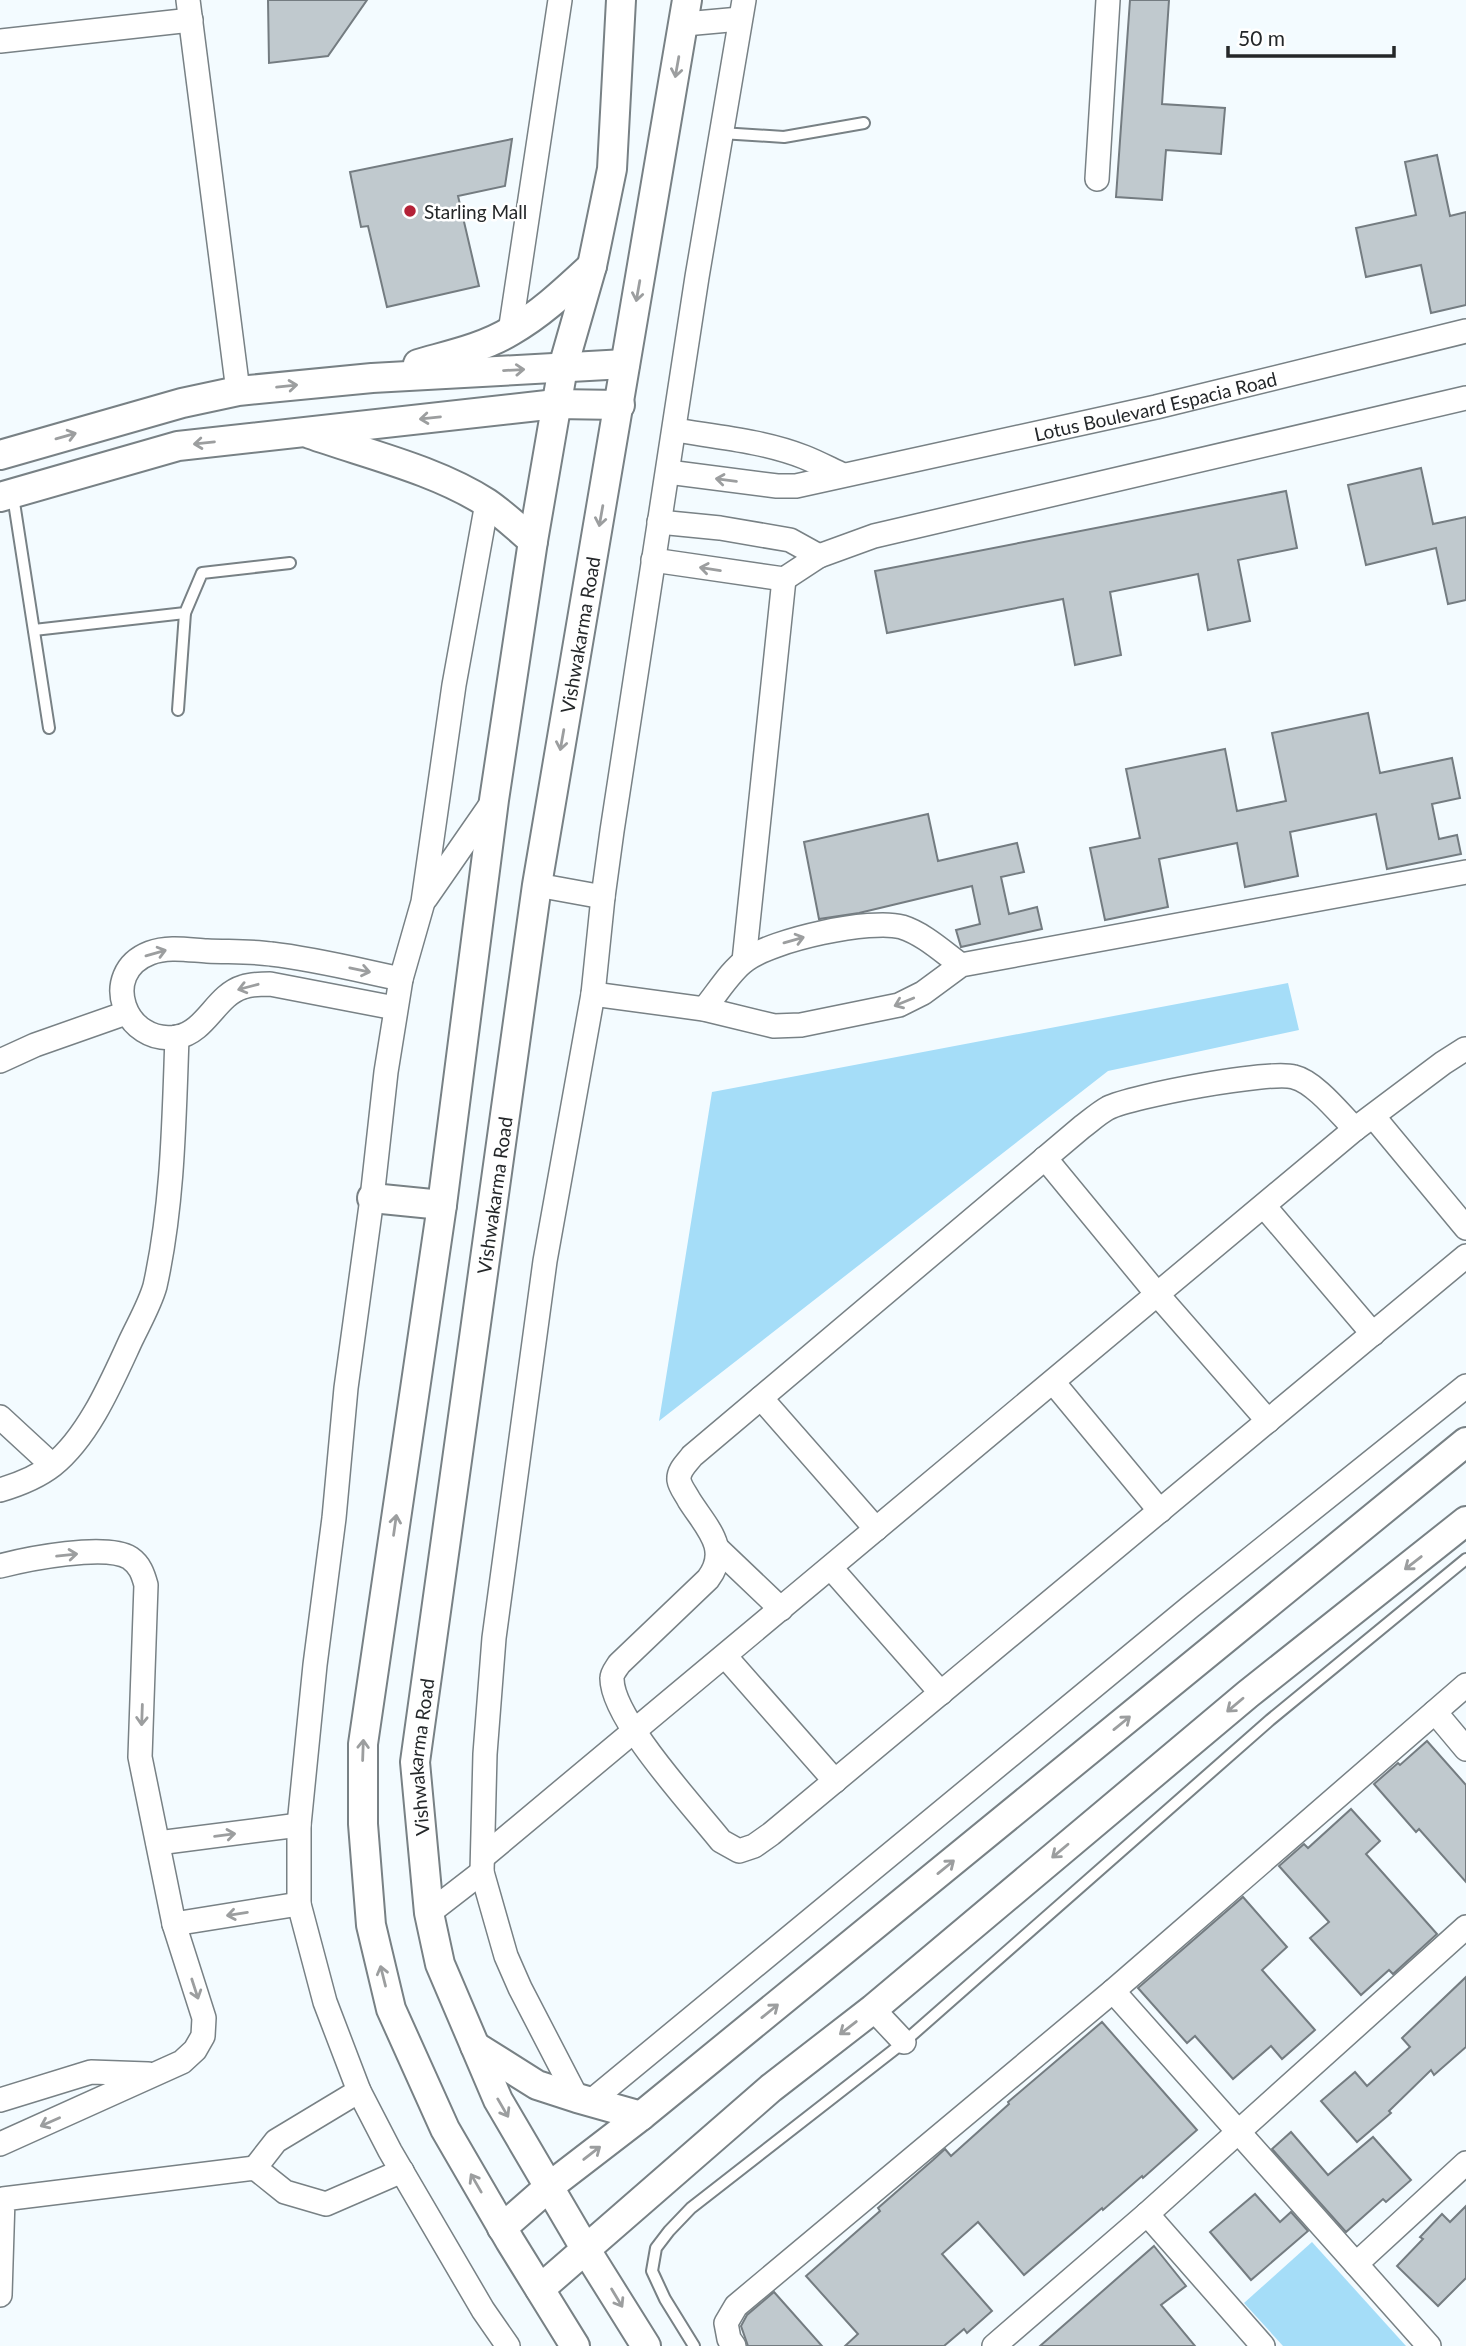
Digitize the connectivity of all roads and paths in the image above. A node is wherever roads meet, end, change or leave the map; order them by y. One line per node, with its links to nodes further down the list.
1 (560, 0): 13 (street)
2 (621, 0): 11 (street)
3 (1108, 0): 10 (street)
4 (742, 9): 6 (street); 9 (street)
5 (189, 10): 7 (street); 17 (street)
6 (686, 12): 14 (street, Vishwakarma Road, one-way to 14)
7 (0, 41)
8 (864, 122): 9 (lane)
9 (721, 133): 21 (street)
10 (1097, 179)
11 (592, 266): 13 (street); 15 (street)
12 (1466, 331): 25 (street, Lotus Boulevard Espacia Road)
13 (510, 332): 16 (street)
14 (625, 364): 15 (street); 20 (street, Vishwakarma Road)
15 (563, 367): 16 (street, one-way to 15); 19 (street)
16 (372, 378): 17 (street, one-way to 16)
17 (238, 391): 23 (street, one-way to 17)
18 (1466, 398): 30 (street)
19 (555, 404): 20 (street); 22 (street, one-way to 22); 29 (street)
20 (620, 405): 40 (street, Vishwakarma Road, one-way to 40)
21 (675, 430): 24 (street); 25 (street)
22 (304, 432): 26 (street, one-way to 26); 27 (street)
23 (0, 455)
24 (668, 472): 25 (street, Lotus Boulevard Espacia Road, one-way to 24); 28 (street)
25 (843, 475)
26 (6, 495): 35 (lane)
27 (487, 503): 29 (street); 42 (street)
28 (659, 522): 30 (street); 31 (street)
29 (533, 541): 38 (street)
30 (819, 556): 33 (street)
31 (653, 560): 33 (street, one-way to 31); 41 (street)
32 (290, 563): 34 (lane)
33 (784, 579): 43 (street)
34 (185, 613): 35 (lane); 36 (lane)
35 (34, 630): 37 (lane)
36 (178, 710)
37 (49, 729)
38 (494, 800): 42 (street); 56 (street)
39 (1466, 872): 44 (street)
40 (537, 885): 41 (street); 89 (street, Vishwakarma Road)
41 (603, 897): 46 (street)
42 (424, 902): 45 (street)
43 (744, 961): 44 (street, one-way to 44); 48 (street)
44 (961, 965): 48 (street, one-way to 48)
45 (401, 979): 47 (street); 49 (street, one-way to 45)
46 (593, 994): 48 (street); 87 (street)
47 (395, 1009): 50 (street, one-way to 50); 55 (street)
48 (705, 1009)
49 (126, 1013): 50 (street); 52 (street)
50 (177, 1037): 68 (street)
51 (1465, 1049): 53 (street)
52 (0, 1061)
53 (1364, 1123): 54 (street); 57 (street); 58 (street)
54 (1045, 1158): 60 (street); 64 (street)
55 (372, 1198): 56 (street); 85 (street)
56 (442, 1205): 108 (street, one-way to 56)
57 (1264, 1206): 60 (street); 61 (street)
58 (1466, 1228)
59 (1466, 1256): 61 (street)
60 (1157, 1294): 62 (street); 66 (street)
61 (1373, 1334): 66 (street)
62 (1053, 1382): 70 (street); 72 (street)
63 (1466, 1386): 99 (street)
64 (761, 1398): 72 (street); 73 (street)
65 (0, 1417): 68 (street)
66 (1268, 1421): 70 (street)
67 (1466, 1442): 100 (street, one-way to 67)
68 (52, 1465): 69 (street)
69 (0, 1490)
70 (1160, 1511): 80 (street)
71 (1466, 1521): 93 (street, one-way to 93)
72 (876, 1529): 76 (street)
73 (718, 1549): 77 (street); 82 (street)
74 (1466, 1559): 94 (lane)
75 (0, 1566): 86 (street, one-way to 86)
76 (831, 1568): 77 (street); 80 (street)
77 (781, 1609): 78 (street)
78 (725, 1656): 82 (street); 84 (street)
79 (1466, 1685): 81 (street)
80 (941, 1693): 84 (street)
81 (1435, 1712): 83 (street); 92 (street)
82 (634, 1732): 84 (street); 87 (street)
83 (1466, 1749)
84 (835, 1781)
85 (299, 1825): 86 (street, one-way to 85); 88 (street)
86 (158, 1843): 90 (street)
87 (483, 1864): 89 (street); 99 (street)
88 (299, 1904): 90 (street, one-way to 90); 97 (street)
89 (429, 1913): 95 (street, Vishwakarma Road)
90 (174, 1924): 96 (street, one-way to 96)
91 (1466, 1927): 101 (street)
92 (1113, 1991): 101 (street); 118 (street)
93 (873, 2009): 94 (street); 109 (street, one-way to 109)
94 (904, 2042): 117 (lane)
95 (475, 2046): 99 (street); 106 (street, Vishwakarma Road, one-way to 106)
96 (154, 2074): 98 (street); 102 (street, one-way to 102)
97 (359, 2091): 104 (street); 105 (street)
98 (0, 2100)
99 (583, 2100): 100 (street)
100 (641, 2116): 106 (street, one-way to 100)
101 (1239, 2132): 107 (street); 110 (street)
102 (0, 2144)
103 (1466, 2163): 110 (street)
104 (255, 2168): 105 (street); 112 (street)
105 (402, 2171): 114 (street)
106 (550, 2186): 108 (street); 109 (street, Vishwakarma Road)
107 (1147, 2214): 113 (street); 119 (street)
108 (502, 2228): 111 (street)
109 (586, 2250): 111 (street); 116 (street, Vishwakarma Road, one-way to 116)
110 (1356, 2264): 120 (street)
111 (540, 2290): 115 (street)
112 (0, 2295)
113 (1257, 2344)
114 (508, 2346)
115 (575, 2346)
116 (646, 2346)
117 (694, 2346)
118 (734, 2346)
119 (994, 2346)
120 (1429, 2346)

